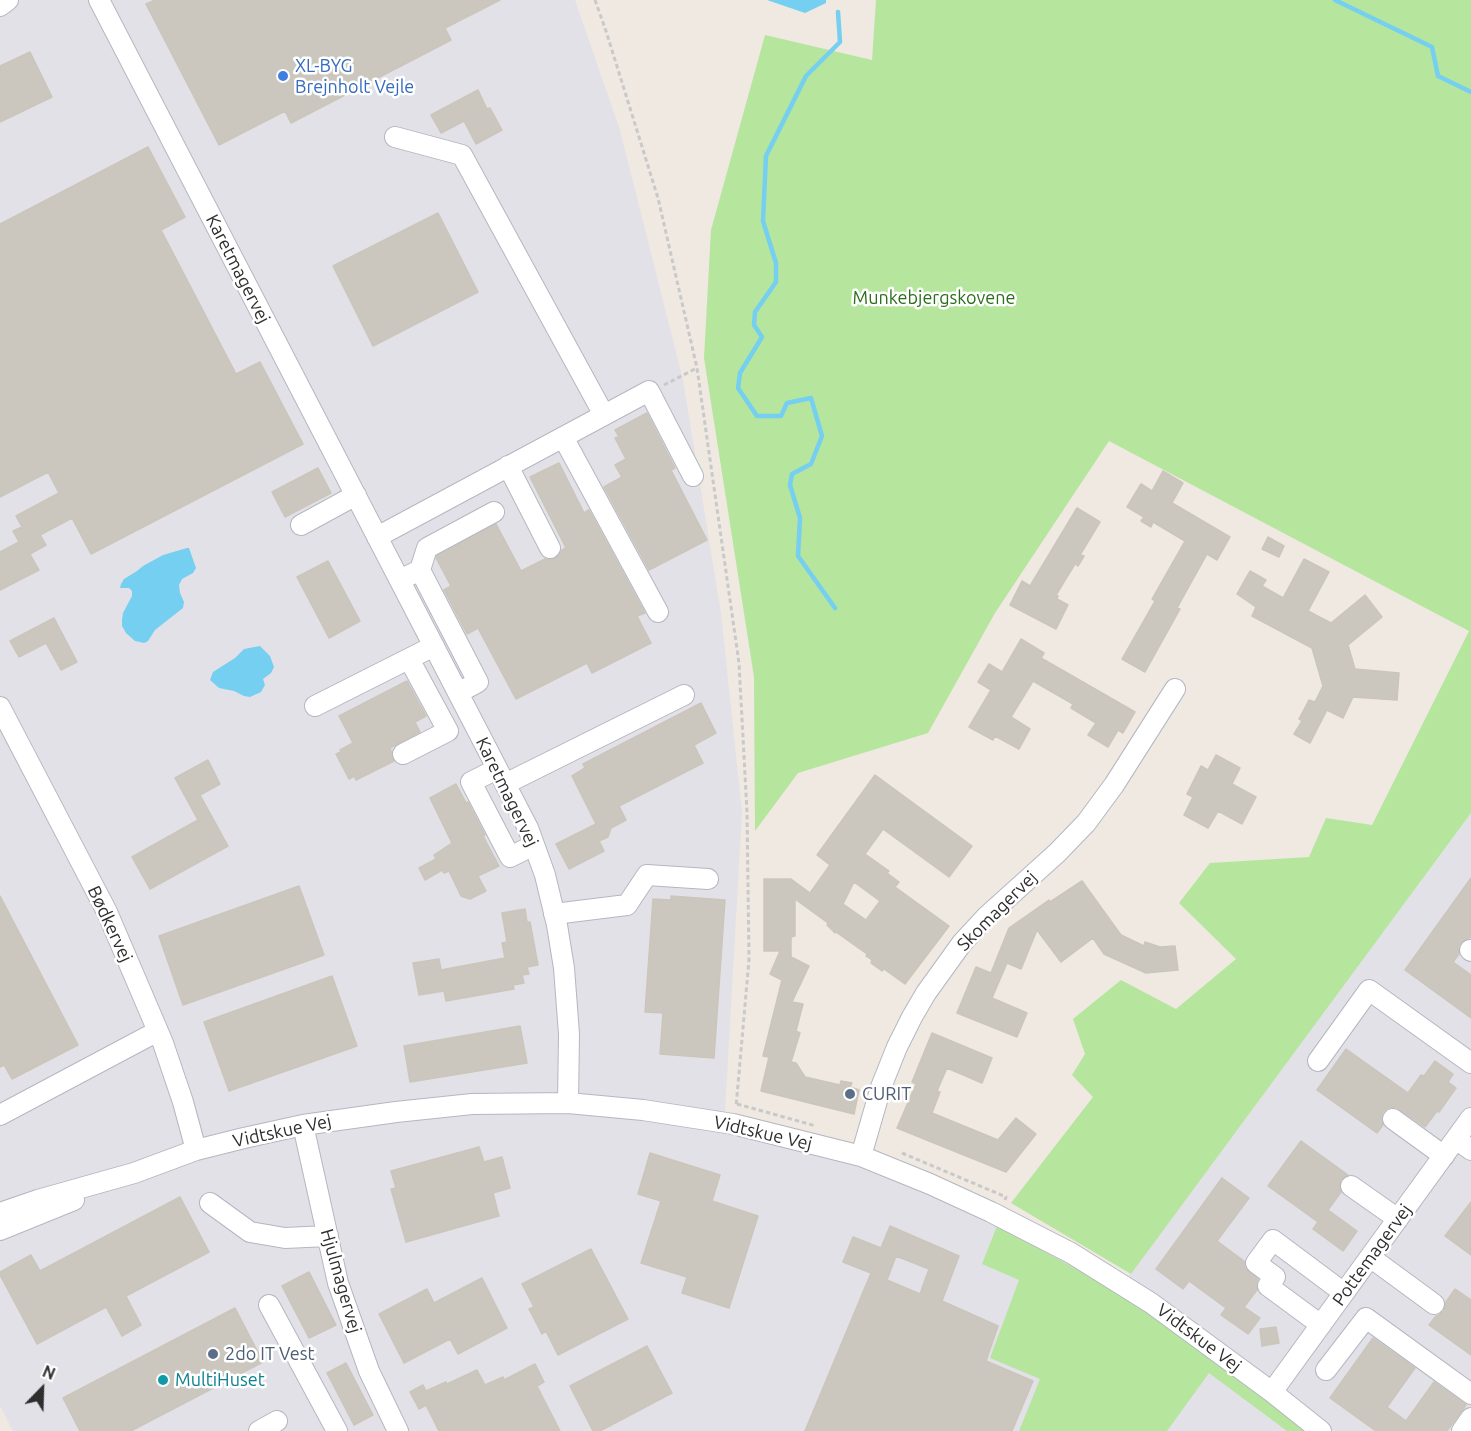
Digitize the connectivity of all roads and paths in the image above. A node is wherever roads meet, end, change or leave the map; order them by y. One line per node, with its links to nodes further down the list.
1 (8, 0): 4 (street)
2 (99, 0): 12 (street, Karetmagervej)
3 (595, 0): 6 (path)
4 (0, 6)
5 (395, 137): 8 (street)
6 (697, 369): 7 (path); 39 (path)
7 (650, 391): 8 (street); 11 (street)
8 (604, 415): 9 (street)
9 (563, 437): 10 (street); 19 (street)
10 (508, 466): 15 (street); 16 (street)
11 (693, 476)
12 (356, 495): 14 (street); 15 (street, Karetmagervej)
13 (494, 512): 17 (street)
14 (301, 525)
15 (378, 537): 18 (street, Karetmagervej)
16 (550, 548)
17 (420, 570): 18 (street); 23 (street)
18 (400, 580): 20 (street, Karetmagervej)
19 (657, 612)
20 (434, 646): 21 (street); 23 (street, Karetmagervej)
21 (409, 659): 25 (street); 27 (street)
22 (1175, 689): 43 (street, Skomagervej)
23 (458, 693): 28 (street, Karetmagervej)
24 (684, 694): 28 (street)
25 (315, 706)
26 (0, 707): 32 (street, Bødkervej)
27 (403, 754)
28 (501, 777): 29 (street, Karetmagervej); 29 (street)
29 (534, 844): 31 (street, Karetmagervej)
30 (708, 879): 31 (street)
31 (554, 914): 35 (street, Karetmagervej)
32 (158, 1031): 36 (street); 42 (street, Bødkervej)
33 (1318, 1061): 34 (street)
34 (1471, 1063)
35 (568, 1103): 39 (street, Vidtskue Vej); 40 (street, Vidtskue Vej)
36 (0, 1114)
37 (1393, 1119): 44 (street)
38 (1471, 1119): 41 (street, Pottemagervej)
39 (733, 1124): 43 (street, Vidtskue Vej)
40 (303, 1125): 42 (street, Vidtskue Vej); 51 (street, Hjulmagervej)
41 (1464, 1144): 44 (street, Pottemagervej)
42 (196, 1150): 45 (street, Vidtskue Vej)
43 (861, 1156): 59 (street, Vidtskue Vej)
44 (1444, 1156): 49 (street, Pottemagervej)
45 (134, 1173): 48 (street, Vidtskue Vej); 50 (street, Vidtskue Vej)
46 (1351, 1186): 49 (street)
47 (210, 1203): 51 (street)
48 (0, 1213)
49 (1398, 1219): 52 (street, Pottemagervej)
50 (0, 1230)
51 (328, 1236): 65 (street, Hjulmagervej)
52 (1370, 1257): 53 (street, Pottemagervej); 54 (street)
53 (1344, 1293): 56 (street, Pottemagervej); 56 (street)
54 (1434, 1304)
55 (269, 1305): 64 (street)
56 (1326, 1318): 57 (street); 59 (street, Pottemagervej)
57 (1358, 1328): 58 (street); 60 (street)
58 (1326, 1370)
59 (1272, 1392): 66 (street, Vidtskue Vej)
60 (1471, 1394)
61 (1471, 1418): 67 (street)
62 (277, 1421): 63 (street)
63 (259, 1431)
64 (337, 1431)
65 (398, 1431)
66 (1321, 1431)
67 (1462, 1431)

